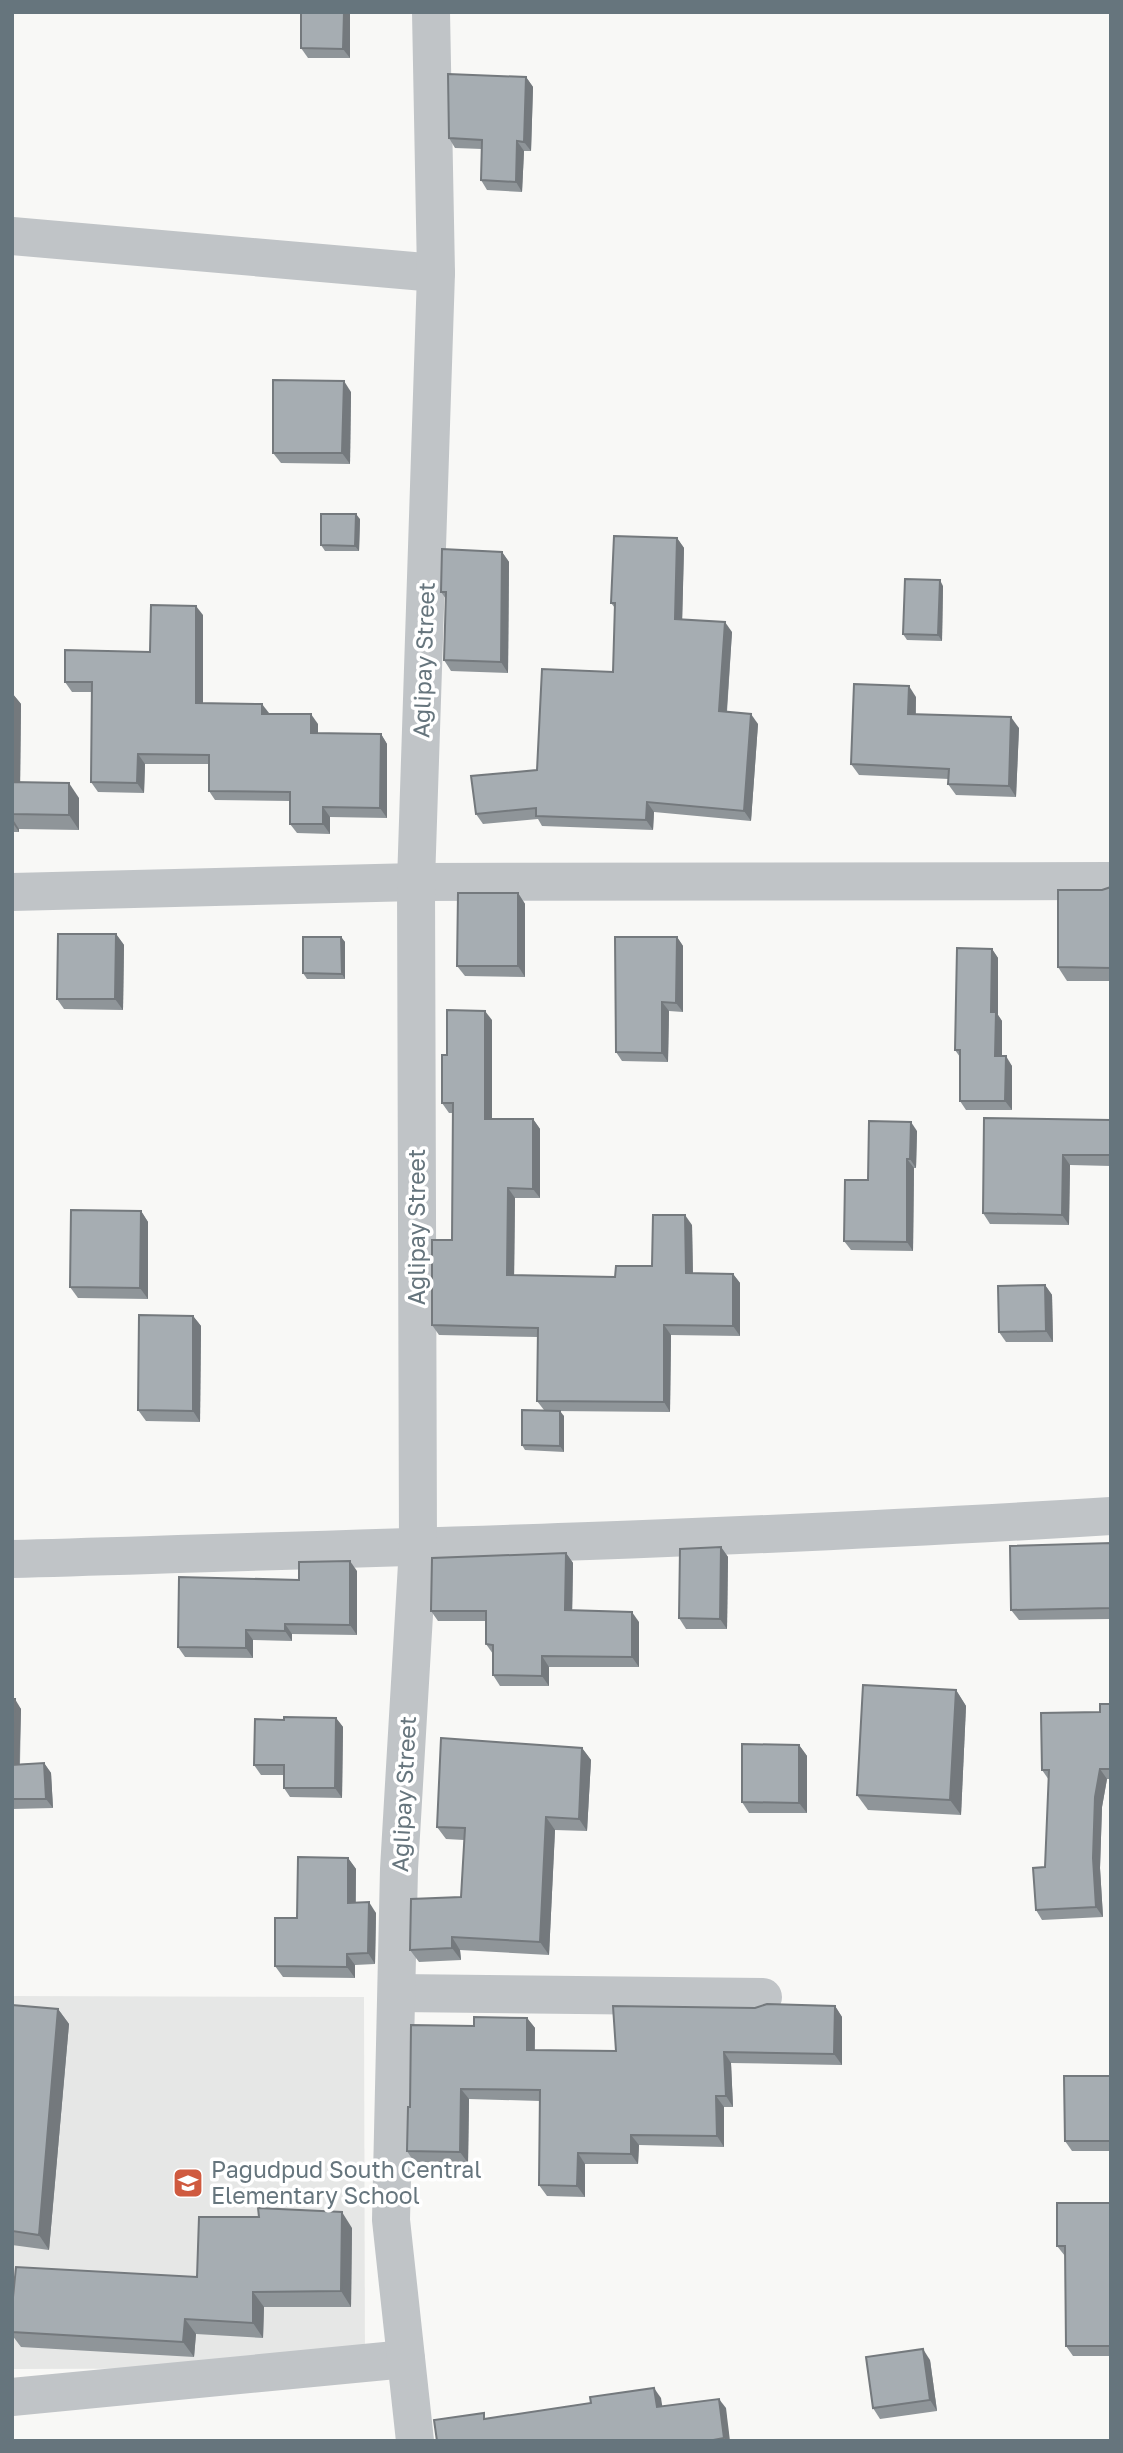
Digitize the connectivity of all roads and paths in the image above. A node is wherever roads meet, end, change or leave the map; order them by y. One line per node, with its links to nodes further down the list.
1 (431, 12): 3 (street, Aglipay Street)
2 (12, 236): 3 (street)
3 (436, 273): 5 (street, Aglipay Street)
4 (1111, 881): 5 (street)
5 (416, 883): 6 (street); 8 (street, Aglipay Street)
6 (12, 892)
7 (1111, 1516): 8 (street)
8 (418, 1547): 9 (street); 10 (street, Aglipay Street)
9 (12, 1559)
10 (398, 1993): 11 (street); 12 (street, Aglipay Street)
11 (763, 1997)
12 (406, 2359): 13 (street); 14 (street, Aglipay Street)
13 (12, 2397)
14 (415, 2441)

